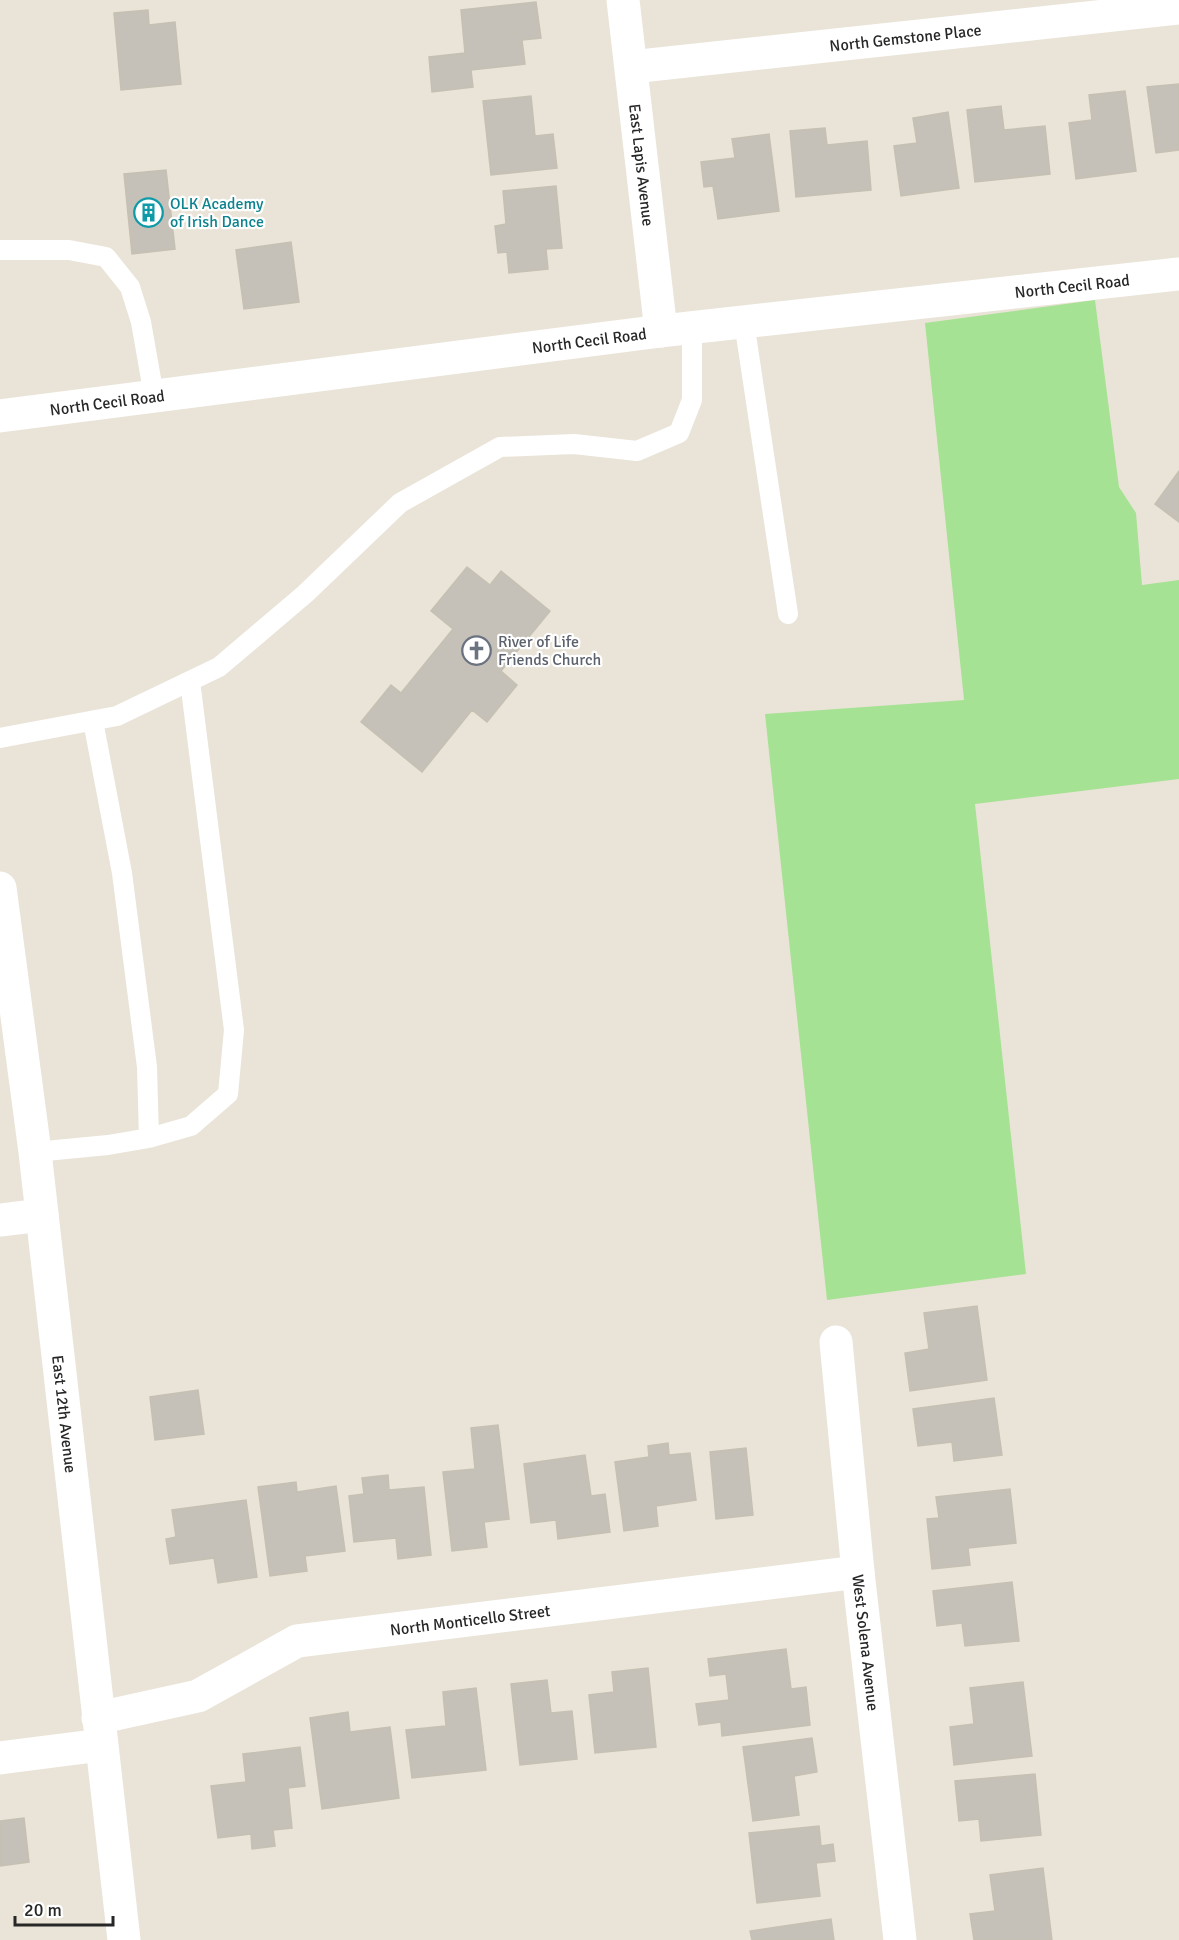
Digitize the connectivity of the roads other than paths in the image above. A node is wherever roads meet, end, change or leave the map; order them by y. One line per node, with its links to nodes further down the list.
1 (623, 0): 3 (street, East Lapis Avenue)
2 (1179, 8): 3 (street, North Gemstone Place)
3 (631, 67): 7 (street, East Lapis Avenue)
4 (0, 250): 8 (lane)
5 (1179, 274): 6 (street, North Cecil Road)
6 (744, 322): 7 (street, North Cecil Road); 10 (lane)
7 (676, 329): 8 (street, North Cecil Road); 11 (lane)
8 (154, 396): 9 (street, North Cecil Road)
9 (0, 416)
10 (788, 614)
11 (190, 681): 12 (lane); 15 (lane)
12 (93, 721): 13 (lane); 15 (lane)
13 (0, 738)
14 (0, 888): 16 (street, East 12th Avenue)
15 (149, 1138): 16 (lane)
16 (35, 1152): 17 (street, East 12th Avenue)
17 (42, 1215): 18 (street); 21 (street, East 12th Avenue)
18 (0, 1220)
19 (836, 1342): 20 (street, West Solena Avenue)
20 (858, 1572): 21 (street, North Monticello Street); 24 (street, West Solena Avenue)
21 (99, 1732): 22 (street, North Monticello Street); 23 (street, East 12th Avenue)
22 (0, 1758)
23 (124, 1940)
24 (900, 1940)

